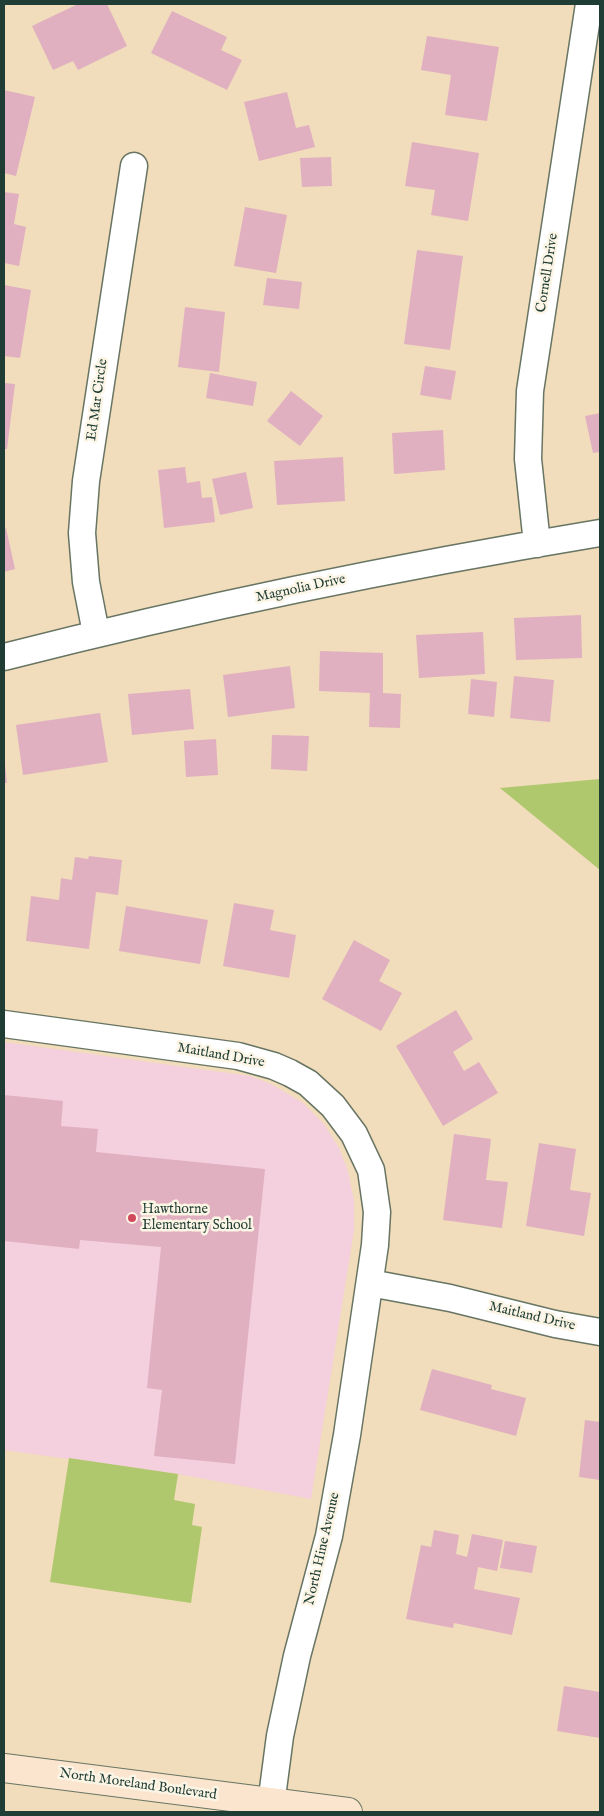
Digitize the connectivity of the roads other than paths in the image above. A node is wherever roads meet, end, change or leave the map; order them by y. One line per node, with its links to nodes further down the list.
1 (589, 4): 4 (street, Cornell Drive)
2 (134, 166): 5 (street, Ed Mar Circle)
3 (600, 534): 4 (street, Magnolia Drive)
4 (537, 544): 5 (street, Magnolia Drive)
5 (96, 634): 6 (street, Magnolia Drive)
6 (4, 657)
7 (4, 1024): 8 (street, Maitland Drive)
8 (370, 1283): 9 (street, Maitland Drive); 11 (street, North Hine Avenue)
9 (600, 1332)
10 (4, 1768): 11 (street, North Moreland Boulevard)
11 (271, 1808): 12 (street, North Moreland Boulevard)
12 (348, 1812)

